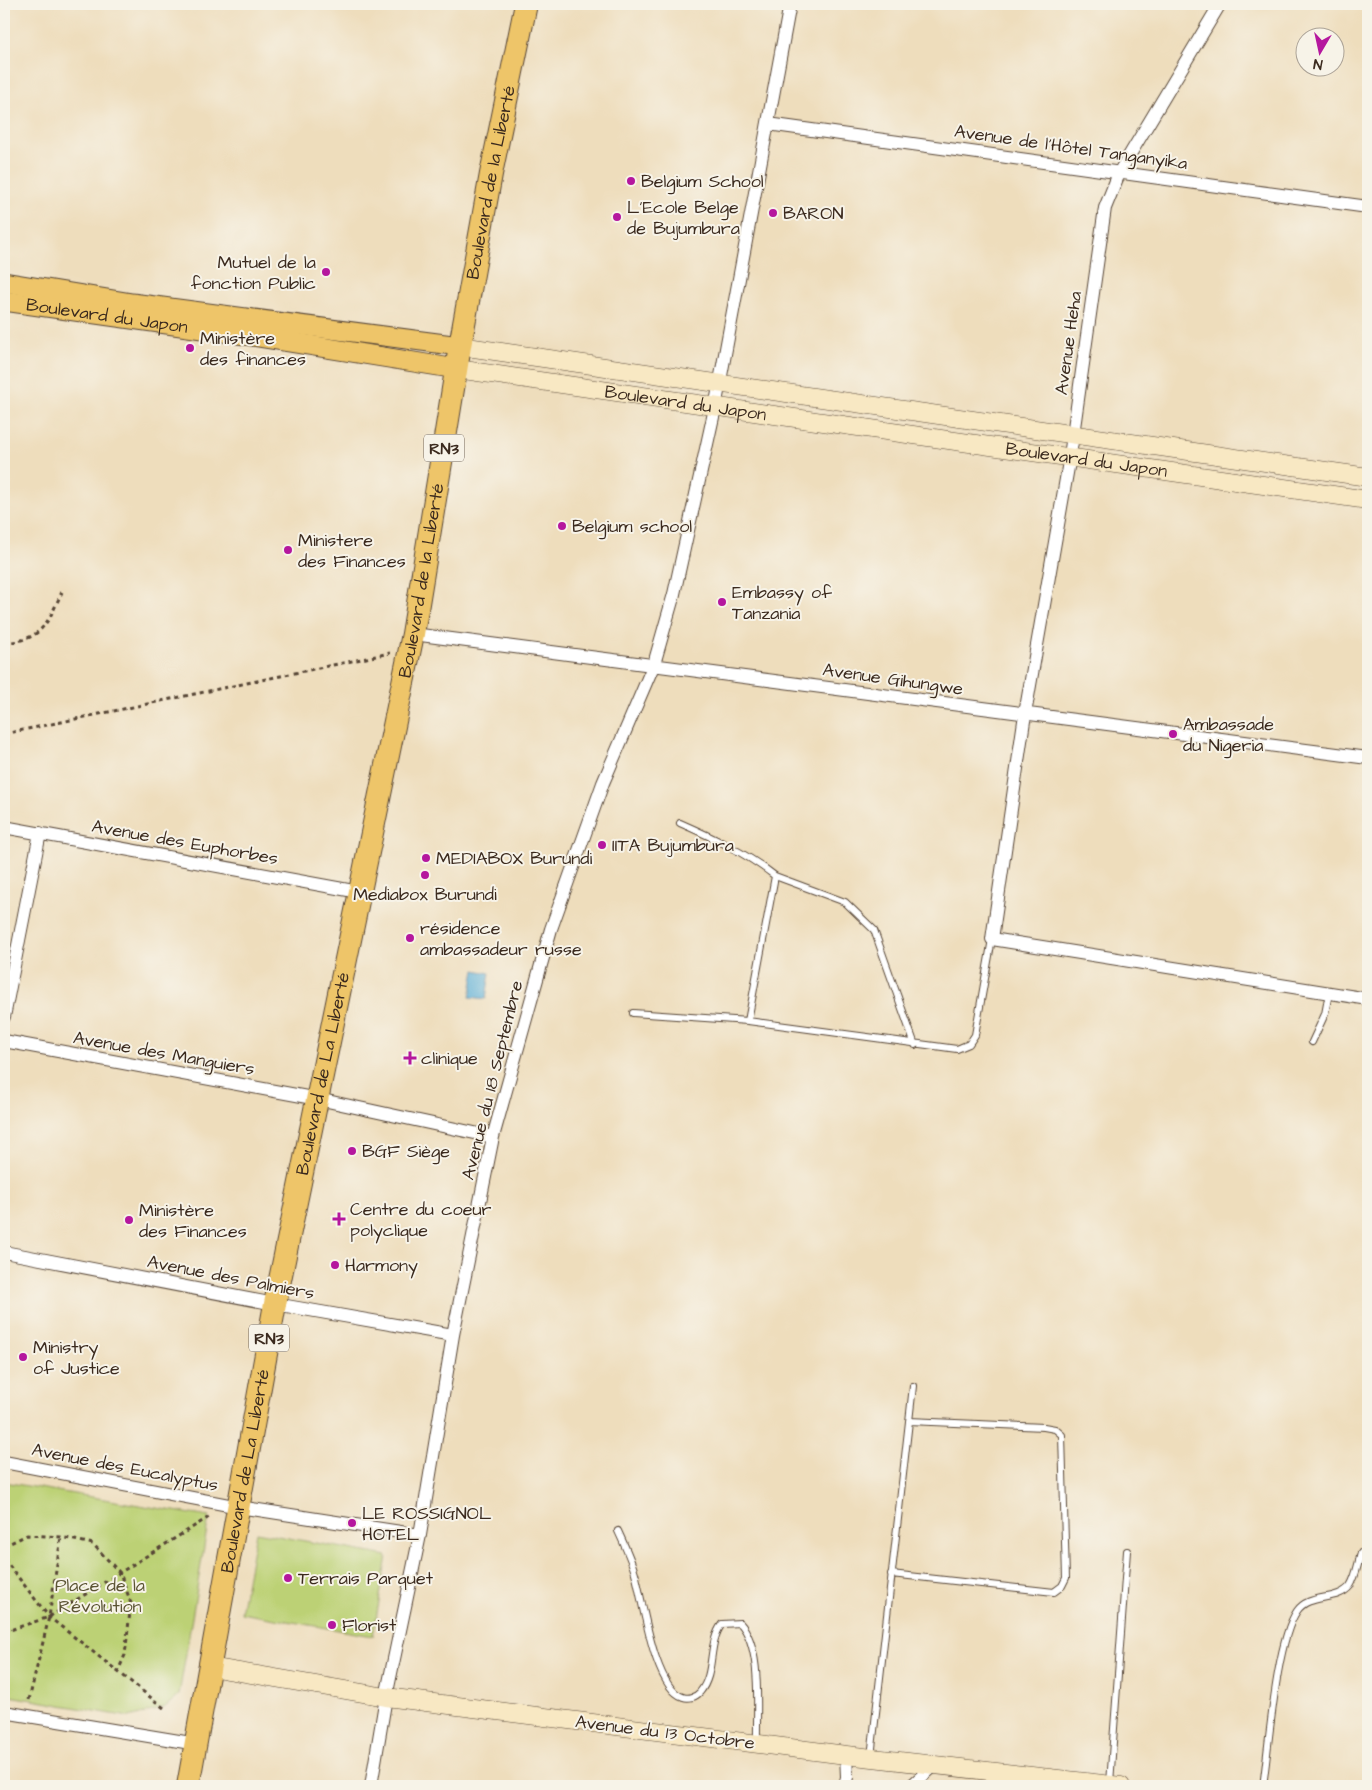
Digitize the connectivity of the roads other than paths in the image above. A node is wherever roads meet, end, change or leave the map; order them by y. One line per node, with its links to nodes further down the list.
1 (526, 4): 11 (highway, Boulevard de la Liberté / RN3)
2 (790, 4): 4 (street, Avenue du 18 Septembre)
3 (1220, 4): 5 (street, Avenue Heha)
4 (768, 124): 5 (street, Avenue de l'Hôtel Tanganyika); 13 (street, Avenue du 18 Septembre)
5 (1120, 172): 6 (street, Avenue de l'Hôtel Tanganyika); 15 (street, Avenue Heha)
6 (1368, 207)
7 (4, 282): 8 (main road, Boulevard du Japon)
8 (47, 289): 10 (main road); 11 (main road, Boulevard du Japon)
9 (4, 301): 10 (main road, Boulevard du Japon)
10 (44, 308): 12 (main road, Boulevard du Japon)
11 (460, 346): 12 (highway, Boulevard de la Liberté / RN3); 13 (main road, Boulevard du Japon)
12 (457, 369): 14 (main road, Boulevard du Japon); 19 (highway, Boulevard de la Liberté / RN3)
13 (719, 382): 14 (street, Avenue du 18 Septembre); 15 (main road, Boulevard du Japon)
14 (715, 408): 16 (main road, Boulevard du Japon); 20 (street, Avenue du 18 Septembre)
15 (1073, 435): 16 (street, Avenue Heha); 17 (main road, Boulevard du Japon)
16 (1070, 456): 18 (main road, Boulevard du Japon); 21 (street, Avenue Heha)
17 (1368, 477)
18 (1368, 500)
19 (411, 641): 20 (street, Avenue Gihungwe); 27 (highway, Boulevard de la Liberté / RN3)
20 (654, 664): 21 (street, Avenue Gihungwe); 38 (street, Avenue du 18 Septembre)
21 (1025, 714): 22 (street, Avenue Gihungwe); 28 (street, Avenue Heha)
22 (1368, 758)
23 (680, 823): 26 (lane)
24 (4, 827): 25 (street, Avenue des Euphorbes)
25 (40, 833): 27 (street, Avenue des Euphorbes); 32 (street)
26 (775, 876): 33 (lane); 36 (lane)
27 (359, 892): 37 (highway, Boulevard de La Liberté / RN3)
28 (992, 939): 29 (street); 36 (lane)
29 (1329, 993): 30 (street); 35 (lane)
30 (1368, 999)
31 (633, 1013): 33 (lane)
32 (4, 1017)
33 (748, 1021): 36 (lane)
34 (4, 1041): 37 (street, Avenue des Manguiers)
35 (1312, 1042)
36 (915, 1045)
37 (318, 1099): 38 (street, Avenue des Manguiers); 40 (highway, Boulevard de La Liberté / RN3)
38 (493, 1137): 41 (street, Avenue du 18 Septembre)
39 (4, 1252): 40 (street, Avenue des Palmiers)
40 (274, 1304): 41 (street, Avenue des Palmiers); 45 (highway, Boulevard de La Liberté / RN3)
41 (453, 1335): 47 (street, Avenue du 18 Septembre)
42 (913, 1386): 43 (lane)
43 (909, 1420): 50 (lane); 50 (lane)
44 (4, 1462): 45 (street, Avenue des Eucalyptus)
45 (239, 1507): 47 (street, Avenue des Eucalyptus); 51 (highway, Boulevard de La Liberté / RN3)
46 (618, 1531): 55 (lane)
47 (420, 1535): 52 (street, Avenue du 18 Septembre)
48 (1127, 1551): 63 (lane)
49 (1361, 1553): 64 (lane)
50 (891, 1574): 57 (lane)
51 (210, 1668): 52 (main road, Avenue du 13 Octobre); 54 (highway, Boulevard de La Liberté / RN3)
52 (386, 1697): 55 (main road, Avenue du 13 Octobre); 60 (street, Avenue du 18 Septembre)
53 (4, 1712): 54 (street)
54 (196, 1744): 59 (highway, Boulevard de La Liberté / RN3)
55 (757, 1744): 56 (main road, Avenue du 13 Octobre)
56 (846, 1756): 57 (main road, Avenue du 13 Octobre); 61 (street)
57 (871, 1758): 58 (main road, Avenue du 13 Octobre)
58 (936, 1764): 62 (street); 63 (main road, Avenue du 13 Octobre)
59 (188, 1786)
60 (371, 1786)
61 (845, 1786)
62 (911, 1786)
63 (1114, 1786)
64 (1263, 1786)

